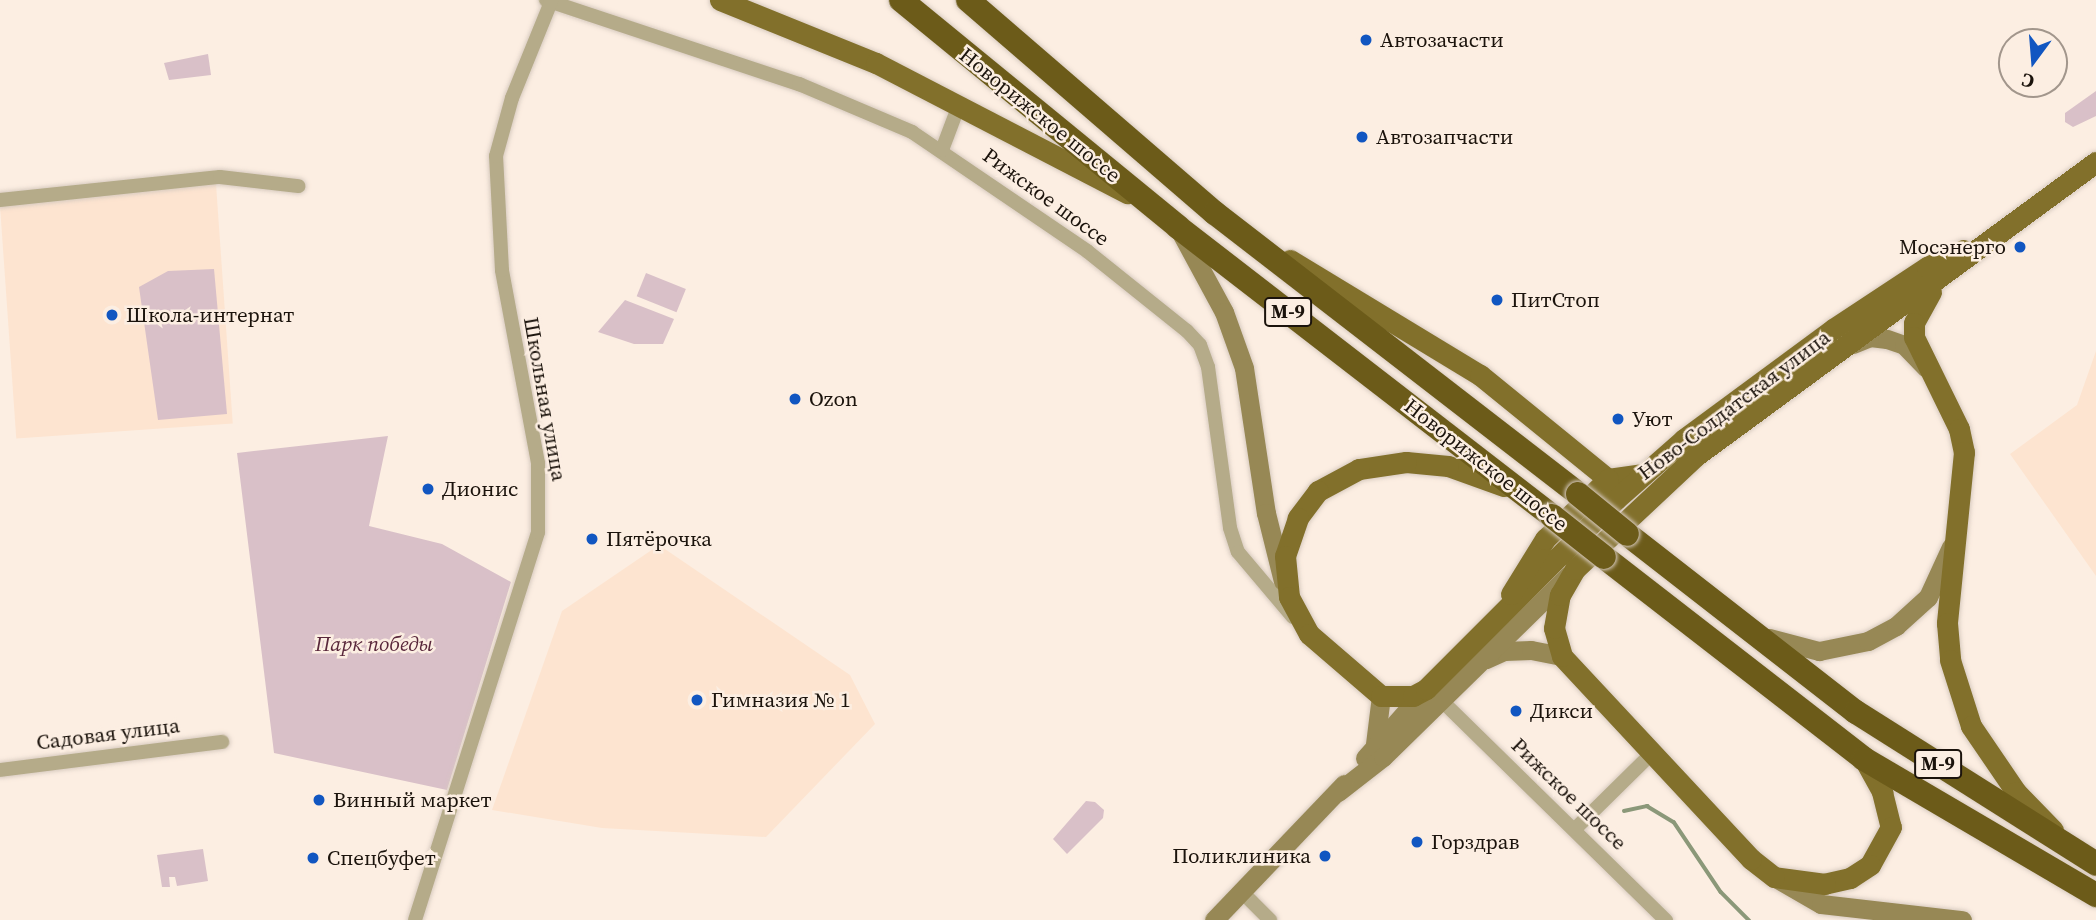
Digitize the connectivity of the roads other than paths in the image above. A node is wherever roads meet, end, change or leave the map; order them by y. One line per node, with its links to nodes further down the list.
1 (720, 0): 5 (main road)
2 (901, 0): 10 (highway, Новорижское шоссе / М-9)
3 (968, 0): 11 (highway, Новорижское шоссе / М-9)
4 (548, 1): 6 (street, Рижское шоссе); 42 (street, Школьная улица)
5 (959, 105): 6 (street); 10 (main road)
6 (942, 149): 25 (street, Рижское шоссе)
7 (2096, 162): 13 (main road, Ново-Солдатская улица)
8 (298, 186): 9 (street)
9 (0, 200)
10 (1154, 207): 12 (highway, Новорижское шоссе / М-9)
11 (1215, 213): 18 (main road); 24 (highway, Новорижское шоссе / М-9, bridge)
12 (1178, 226): 19 (highway, Новорижское шоссе / М-9); 22 (main road, М-9)
13 (1988, 239): 14 (main road, Ново-Солдатская улица); 17 (main road, Ново-Солдатская улица)
14 (1939, 280): 15 (main road, Ново-Солдатская улица); 16 (main road)
15 (1849, 346): 16 (main road); 21 (main road, Ново-Солдатская улица)
16 (1932, 374): 20 (main road)
17 (1642, 474): 18 (main road); 23 (main road, Ново-Солдатская улица)
18 (1608, 479): 23 (main road)
19 (1528, 498): 22 (main road, М-9); 33 (highway, Новорижское шоссе / М-9, bridge)
20 (1954, 540): 24 (main road); 37 (main road)
21 (1575, 569): 26 (main road); 27 (main road, Ново-Солдатская улица)
22 (1289, 597): 25 (main road, М-9)
23 (1500, 615): 28 (main road, Ново-Солдатская улица)
24 (1731, 619): 37 (highway, Новорижское шоссе / М-9)
25 (1309, 634): 29 (main road)
26 (1562, 656): 27 (main road); 32 (main road)
27 (1482, 661): 28 (main road, Ново-Солдатская улица)
28 (1434, 695): 29 (main road); 31 (main road, Ново-Солдатская улица); 35 (main road, Ново-Солдатская улица); 36 (street, Рижское шоссе)
29 (1381, 696): 31 (main road)
30 (222, 742): 34 (street, Садовая улица)
31 (1374, 748): 35 (main road, Ново-Солдатская улица)
32 (1652, 753): 36 (street); 39 (main road)
33 (1864, 759): 39 (main road); 41 (highway, Новорижское шоссе / М-9)
34 (0, 770)
35 (1338, 792): 40 (main road, Ново-Солдатская улица)
36 (1575, 829): 45 (street, Рижское шоссе)
37 (2071, 849): 38 (highway, Новорижское шоссе / М-9)
38 (2096, 864)
39 (1774, 877): 46 (main road)
40 (1242, 892): 43 (main road, Ново-Солдатская улица); 44 (street)
41 (2096, 895)
42 (415, 920)
43 (1214, 920)
44 (1270, 920)
45 (1666, 920)
46 (1962, 920)

